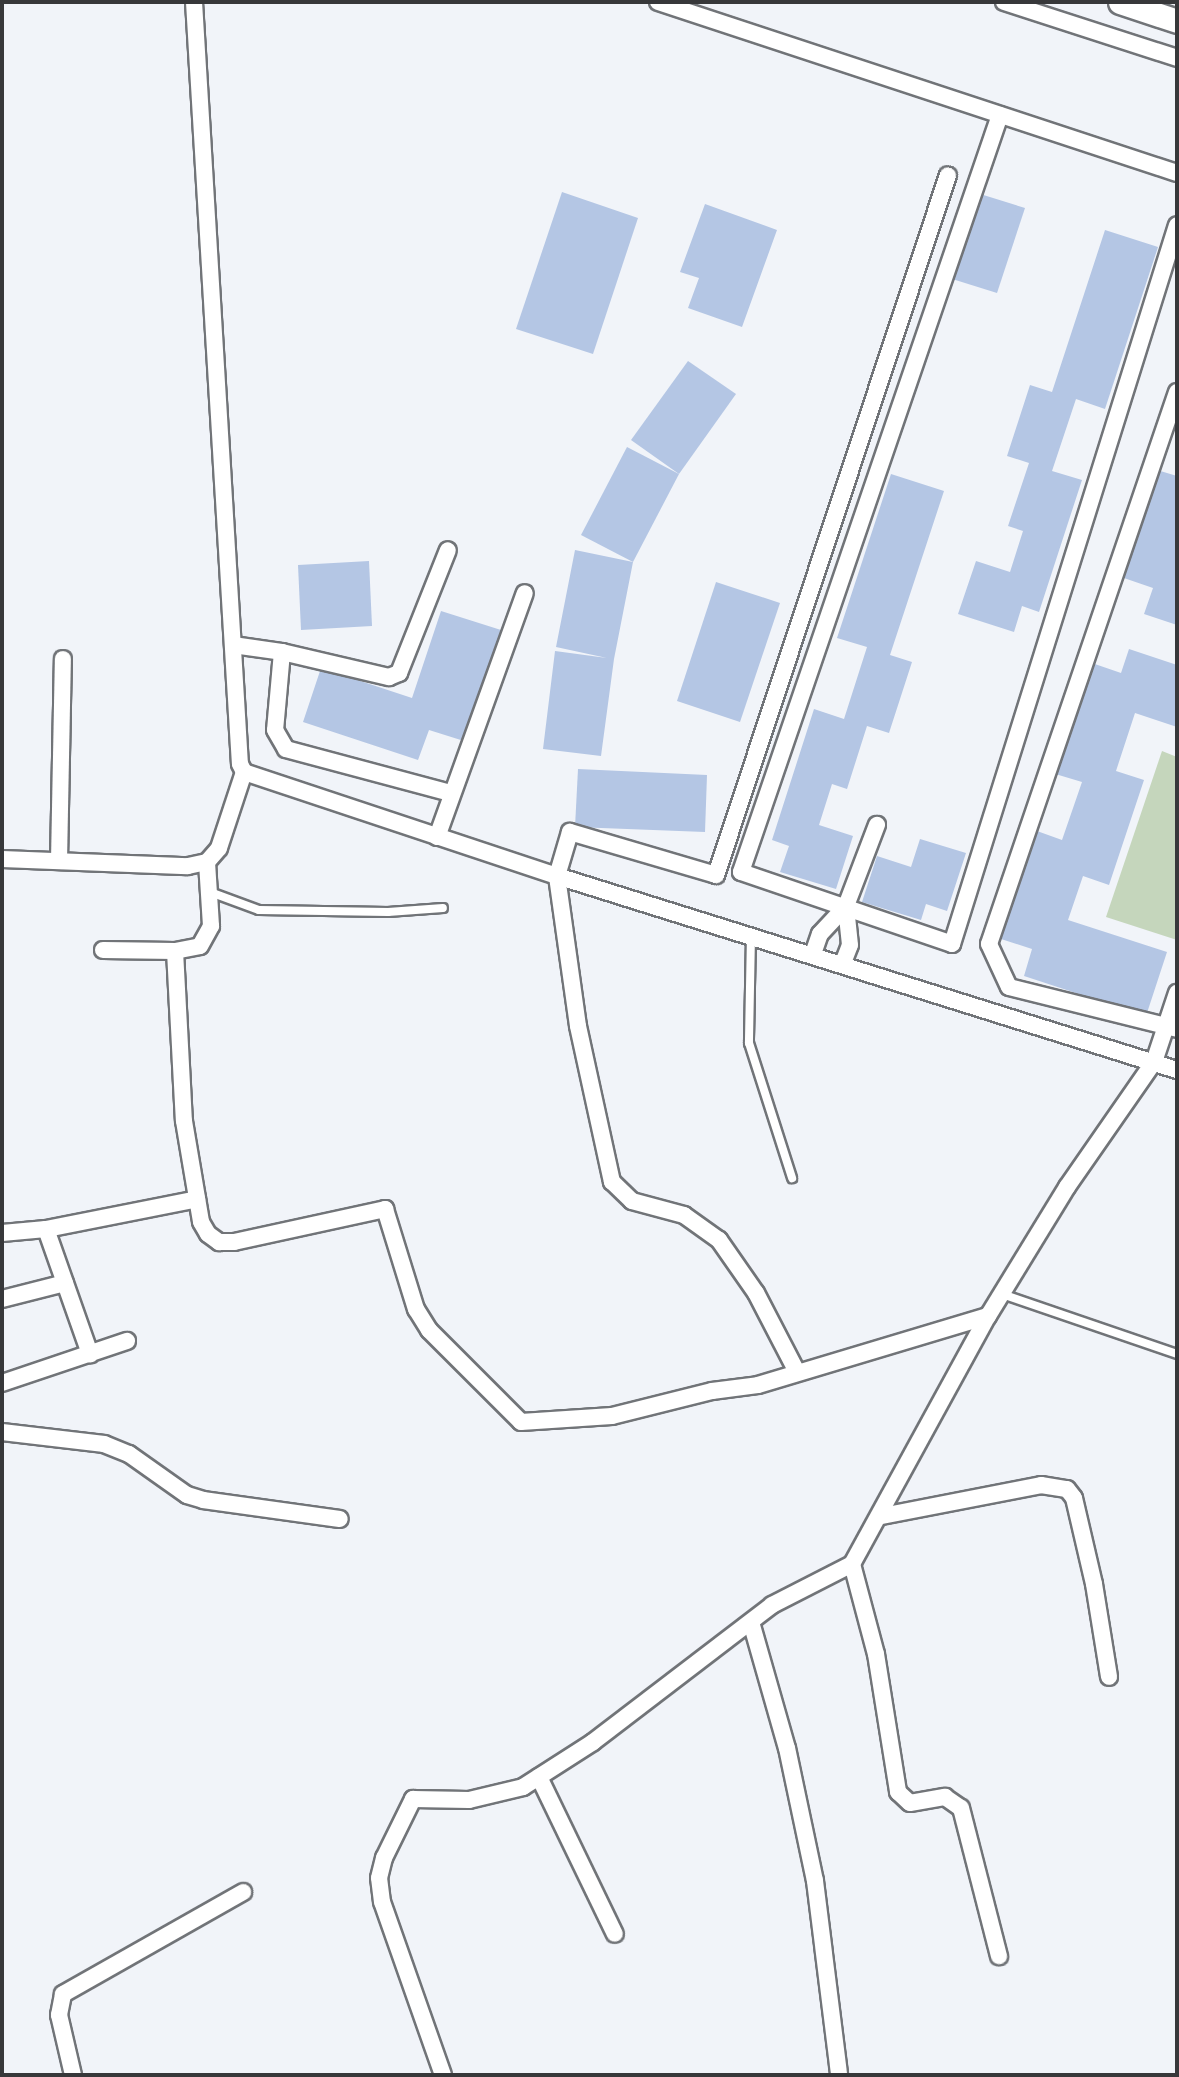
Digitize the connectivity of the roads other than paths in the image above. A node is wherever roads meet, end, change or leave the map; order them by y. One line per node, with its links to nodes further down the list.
1 (194, 2): 14 (street)
2 (658, 2): 7 (street)
3 (1004, 2): 6 (street)
4 (1120, 2): 5 (main road)
5 (1177, 21)
6 (1177, 58)
7 (1000, 114): 8 (street); 26 (street)
8 (1177, 173)
9 (948, 175): 24 (street)
10 (1177, 225): 26 (street)
11 (1177, 392): 34 (street)
12 (448, 550): 15 (street)
13 (525, 593): 18 (street)
14 (233, 645): 15 (street); 17 (street)
15 (282, 652): 18 (street)
16 (63, 659): 22 (street)
17 (244, 772): 20 (street); 23 (street)
18 (450, 793): 20 (street)
19 (877, 825): 26 (street)
20 (437, 837): 24 (street)
21 (2, 859): 22 (street)
22 (59, 861): 23 (street)
23 (207, 862): 25 (street)
24 (557, 876): 28 (street); 48 (street)
25 (210, 892): 27 (lane); 30 (street)
26 (846, 906): 31 (street); 32 (street)
27 (443, 908)
28 (751, 935): 31 (street); 37 (lane)
29 (103, 950): 30 (street)
30 (175, 951): 38 (street)
31 (813, 954): 32 (street)
32 (843, 963): 35 (street)
33 (1177, 993): 34 (street)
34 (1172, 1028): 35 (street)
35 (1154, 1062): 36 (street); 42 (street)
36 (1177, 1070)
37 (792, 1178)
38 (197, 1199): 39 (street); 48 (street)
39 (46, 1229): 40 (street); 41 (street)
40 (2, 1233)
41 (65, 1283): 43 (street); 46 (street)
42 (1002, 1294): 44 (street); 47 (lane)
43 (2, 1299)
44 (988, 1316): 48 (street); 51 (street)
45 (127, 1340): 46 (street)
46 (90, 1354): 49 (street)
47 (1177, 1354)
48 (797, 1372)
49 (2, 1383)
50 (2, 1432): 52 (street)
51 (882, 1516): 53 (street); 55 (street)
52 (340, 1519)
53 (852, 1564): 54 (street); 59 (street)
54 (751, 1622): 56 (street); 62 (street)
55 (1109, 1677)
56 (539, 1777): 58 (street); 61 (street)
57 (243, 1892): 60 (street)
58 (615, 1934)
59 (999, 1956)
60 (73, 2075)
61 (443, 2075)
62 (839, 2075)

